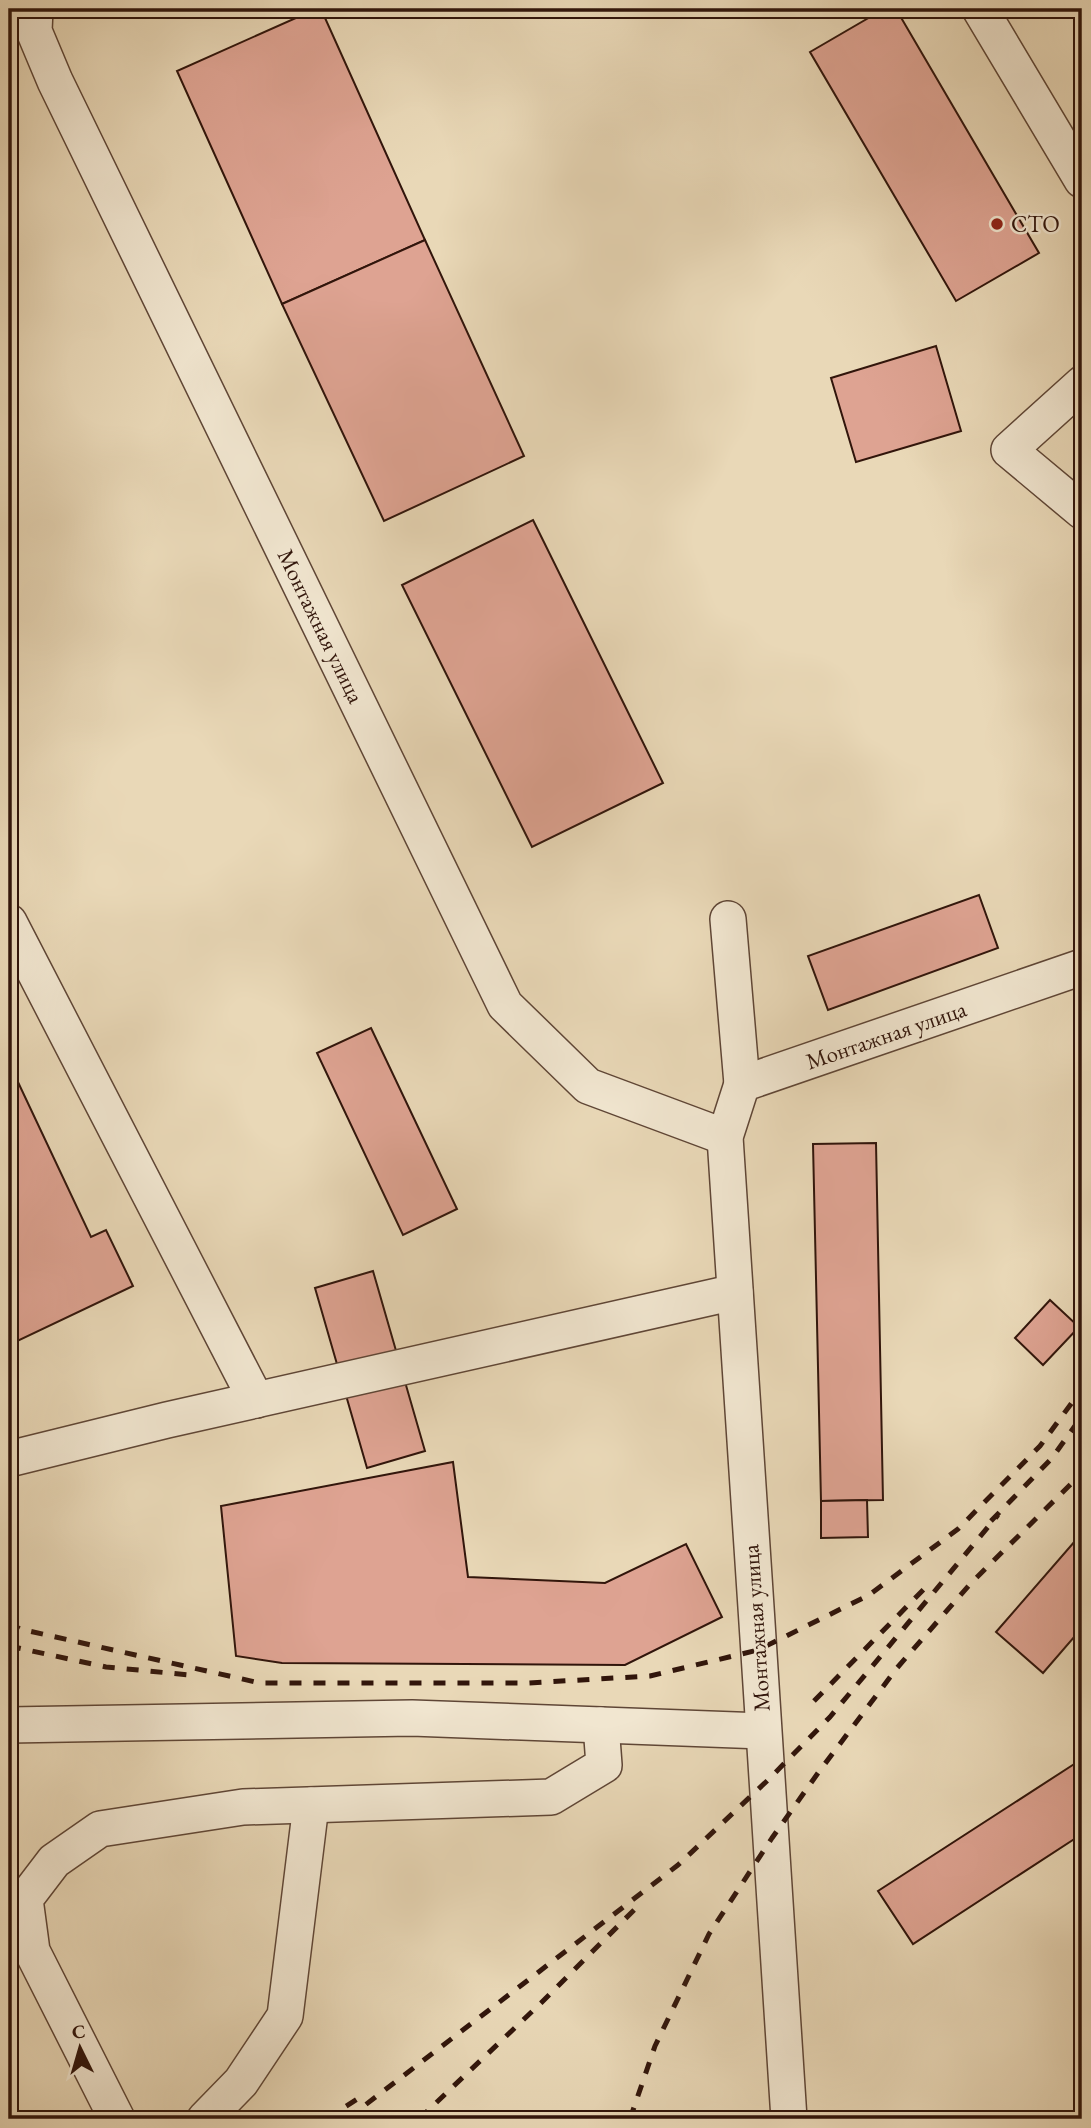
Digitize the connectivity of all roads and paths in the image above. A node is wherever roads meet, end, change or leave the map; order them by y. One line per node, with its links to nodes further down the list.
1 (980, 9): 3 (street)
2 (33, 16): 10 (street, Монтажная улица)
3 (1082, 180)
4 (1082, 384): 5 (street)
5 (1082, 510)
6 (727, 919): 9 (street)
7 (9, 922): 12 (street)
8 (1082, 967): 9 (street, Монтажная улица)
9 (742, 1084): 10 (street, Монтажная улица)
10 (724, 1137): 11 (street, Монтажная улица)
11 (735, 1292): 12 (street); 16 (street, Монтажная улица)
12 (257, 1400): 13 (street)
13 (9, 1459)
14 (9, 1725): 15 (street)
15 (601, 1725): 16 (street); 17 (street)
16 (763, 1731): 20 (street, Монтажная улица)
17 (311, 1805): 18 (street); 19 (street)
18 (117, 2119)
19 (205, 2119)
20 (789, 2119)

